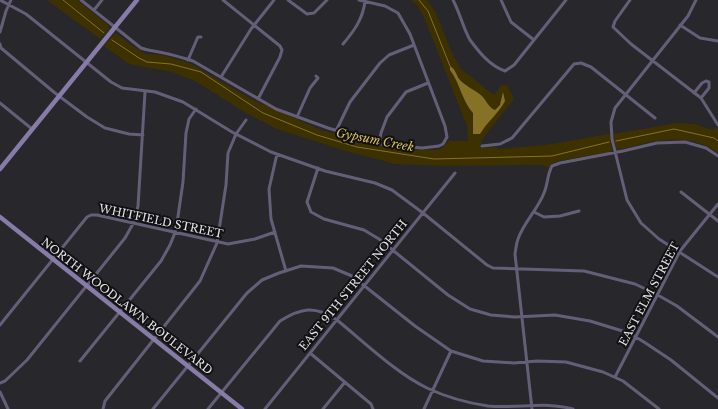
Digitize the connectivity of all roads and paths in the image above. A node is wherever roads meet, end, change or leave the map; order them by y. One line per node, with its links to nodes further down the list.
1 (0, 0): 19 (street)
2 (12, 0): 19 (street)
3 (81, 0): 20 (street)
4 (102, 0): 20 (street)
5 (137, 0): 23 (main road)
6 (223, 0): 21 (street)
7 (274, 0): 21 (street)
8 (288, 0): 9 (street)
9 (327, 0)
10 (360, 0): 17 (street)
11 (453, 0): 26 (street)
12 (501, 0): 26 (street)
13 (559, 0): 18 (street)
14 (566, 0): 18 (street)
15 (630, 0): 32 (street)
16 (696, 0): 22 (street)
17 (365, 1): 29 (street); 30 (street)
18 (563, 3): 26 (street)
19 (9, 4): 24 (street); 33 (street)
20 (94, 10): 23 (street)
21 (254, 25): 35 (street); 42 (street)
22 (680, 25): 27 (street); 32 (street)
23 (115, 27): 31 (street); 33 (main road)
24 (0, 32)
25 (200, 37): 31 (street)
26 (534, 40)
27 (718, 41)
28 (0, 44): 40 (street)
29 (343, 44)
30 (414, 45): 36 (street); 50 (street)
31 (188, 60): 35 (street)
32 (652, 60): 38 (street); 39 (street)
33 (87, 62): 37 (street); 40 (main road)
34 (316, 76): 45 (street)
35 (221, 77): 42 (street)
36 (428, 83): 53 (street); 53 (street)
37 (145, 92): 44 (street); 52 (street)
38 (694, 93): 41 (street); 41 (street)
39 (625, 94): 46 (street); 54 (street); 55 (street)
40 (60, 96): 49 (main road); 52 (street)
41 (701, 98): 48 (street)
42 (258, 99): 45 (street)
43 (0, 103): 49 (street)
44 (196, 110): 51 (street); 70 (street)
45 (297, 117): 50 (street)
46 (655, 118)
47 (246, 120): 51 (street)
48 (718, 125)
49 (32, 129): 59 (main road)
50 (336, 131): 53 (street)
51 (236, 134): 56 (street); 72 (street)
52 (143, 135): 69 (street)
53 (379, 143)
54 (482, 146)
55 (615, 153): 57 (street); 64 (street); 74 (street)
56 (277, 154): 58 (street); 71 (street)
57 (718, 156)
58 (318, 168): 65 (street); 73 (street)
59 (0, 169)
60 (455, 173): 65 (street, EAST 9TH STREET NORTH)
61 (680, 192): 66 (street)
62 (718, 204): 66 (street, EAST ELM STREET)
63 (579, 211): 64 (street)
64 (534, 212): 76 (street)
65 (423, 213): 73 (street, EAST 9TH STREET NORTH); 76 (street)
66 (709, 215): 68 (street); 74 (street, EAST ELM STREET)
67 (0, 217): 75 (main road, NORTH WOODLAWN BOULEVARD)
68 (718, 221)
69 (133, 223): 70 (street, WHITFIELD STREET); 75 (street, WHITFIELD STREET); 79 (street)
70 (176, 232): 72 (street, WHITFIELD STREET); 82 (street)
71 (275, 232): 72 (street, WHITFIELD STREET); 77 (street)
72 (217, 242): 88 (street)
73 (393, 250): 80 (street, EAST 9TH STREET NORTH); 83 (street)
74 (680, 251): 78 (street); 81 (street, EAST ELM STREET)
75 (53, 260): 79 (main road, NORTH WOODLAWN BOULEVARD); 85 (street)
76 (517, 269): 81 (street); 83 (street)
77 (286, 270): 80 (street); 93 (street)
78 (718, 277)
79 (87, 286): 82 (main road, NORTH WOODLAWN BOULEVARD); 96 (street)
80 (365, 286): 84 (street, EAST 9TH STREET NORTH); 89 (street)
81 (658, 295): 86 (street, EAST ELM STREET); 87 (street)
82 (121, 312): 88 (main road, NORTH WOODLAWN BOULEVARD); 91 (street)
83 (522, 317): 86 (street); 92 (street)
84 (337, 320): 90 (street, EAST 9TH STREET NORTH); 97 (street); 99 (street)
85 (0, 325)
86 (636, 337): 94 (street, EAST ELM STREET); 100 (street)
87 (718, 338)
88 (154, 339): 93 (main road, NORTH WOODLAWN BOULEVARD); 103 (street)
89 (451, 351): 92 (street); 97 (street)
90 (310, 353): 95 (street); 107 (street, EAST 9TH STREET NORTH)
91 (80, 362)
92 (526, 362): 94 (street); 101 (street)
93 (188, 366): 99 (main road, NORTH WOODLAWN BOULEVARD); 104 (street)
94 (615, 377): 112 (street)
95 (344, 382): 108 (street); 109 (street)
96 (0, 383)
97 (432, 390): 101 (street); 110 (street)
98 (0, 392): 102 (street)
99 (222, 392): 105 (street); 106 (main road, NORTH WOODLAWN BOULEVARD)
100 (718, 398)
101 (532, 407): 111 (street)
102 (8, 409)
103 (103, 409)
104 (153, 409)
105 (208, 409)
106 (242, 409)
107 (265, 409)
108 (323, 409)
109 (373, 409)
110 (424, 409)
111 (573, 409)
112 (659, 409)

